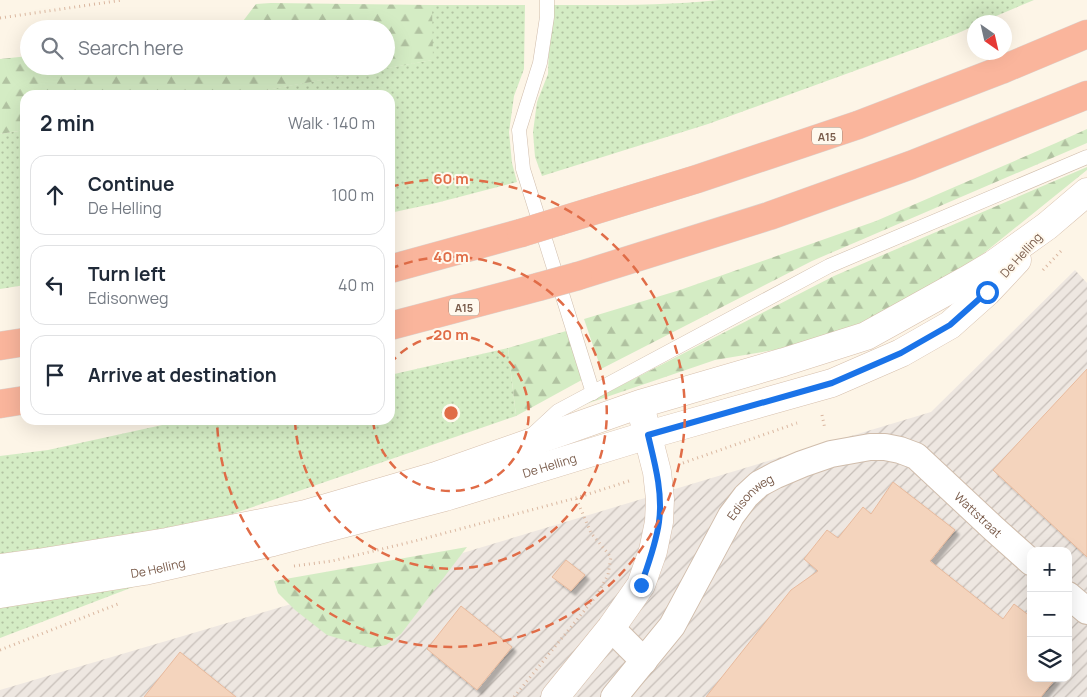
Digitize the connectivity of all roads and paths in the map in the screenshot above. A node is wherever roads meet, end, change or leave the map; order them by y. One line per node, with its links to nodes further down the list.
1 (123, 0): 3 (path)
2 (547, 0): 13 (lane)
3 (0, 18)
4 (1087, 34): 9 (highway, A15, bridge)
5 (1087, 95): 10 (highway, A15, bridge)
6 (1087, 157): 13 (lane)
7 (1087, 192): 8 (street, De Helling)
8 (1047, 226): 16 (street, De Helling); 17 (street, De Helling)
9 (395, 268)
10 (395, 325)
11 (20, 343): 12 (highway)
12 (0, 346)
13 (593, 393): 18 (lane)
14 (20, 401): 15 (highway)
15 (0, 404)
16 (640, 404): 17 (street); 18 (street, De Helling)
17 (648, 435): 23 (street, De Helling); 26 (street)
18 (518, 447): 22 (street, De Helling)
19 (928, 466): 21 (street, Wattstraat); 27 (street, Edisonweg)
20 (576, 498): 28 (path)
21 (1027, 558)
22 (0, 568)
23 (0, 594)
24 (1072, 598): 25 (street)
25 (1087, 611)
26 (611, 628): 27 (street); 29 (street)
27 (644, 661): 30 (street, Edisonweg)
28 (514, 697)
29 (555, 697)
30 (614, 697)

